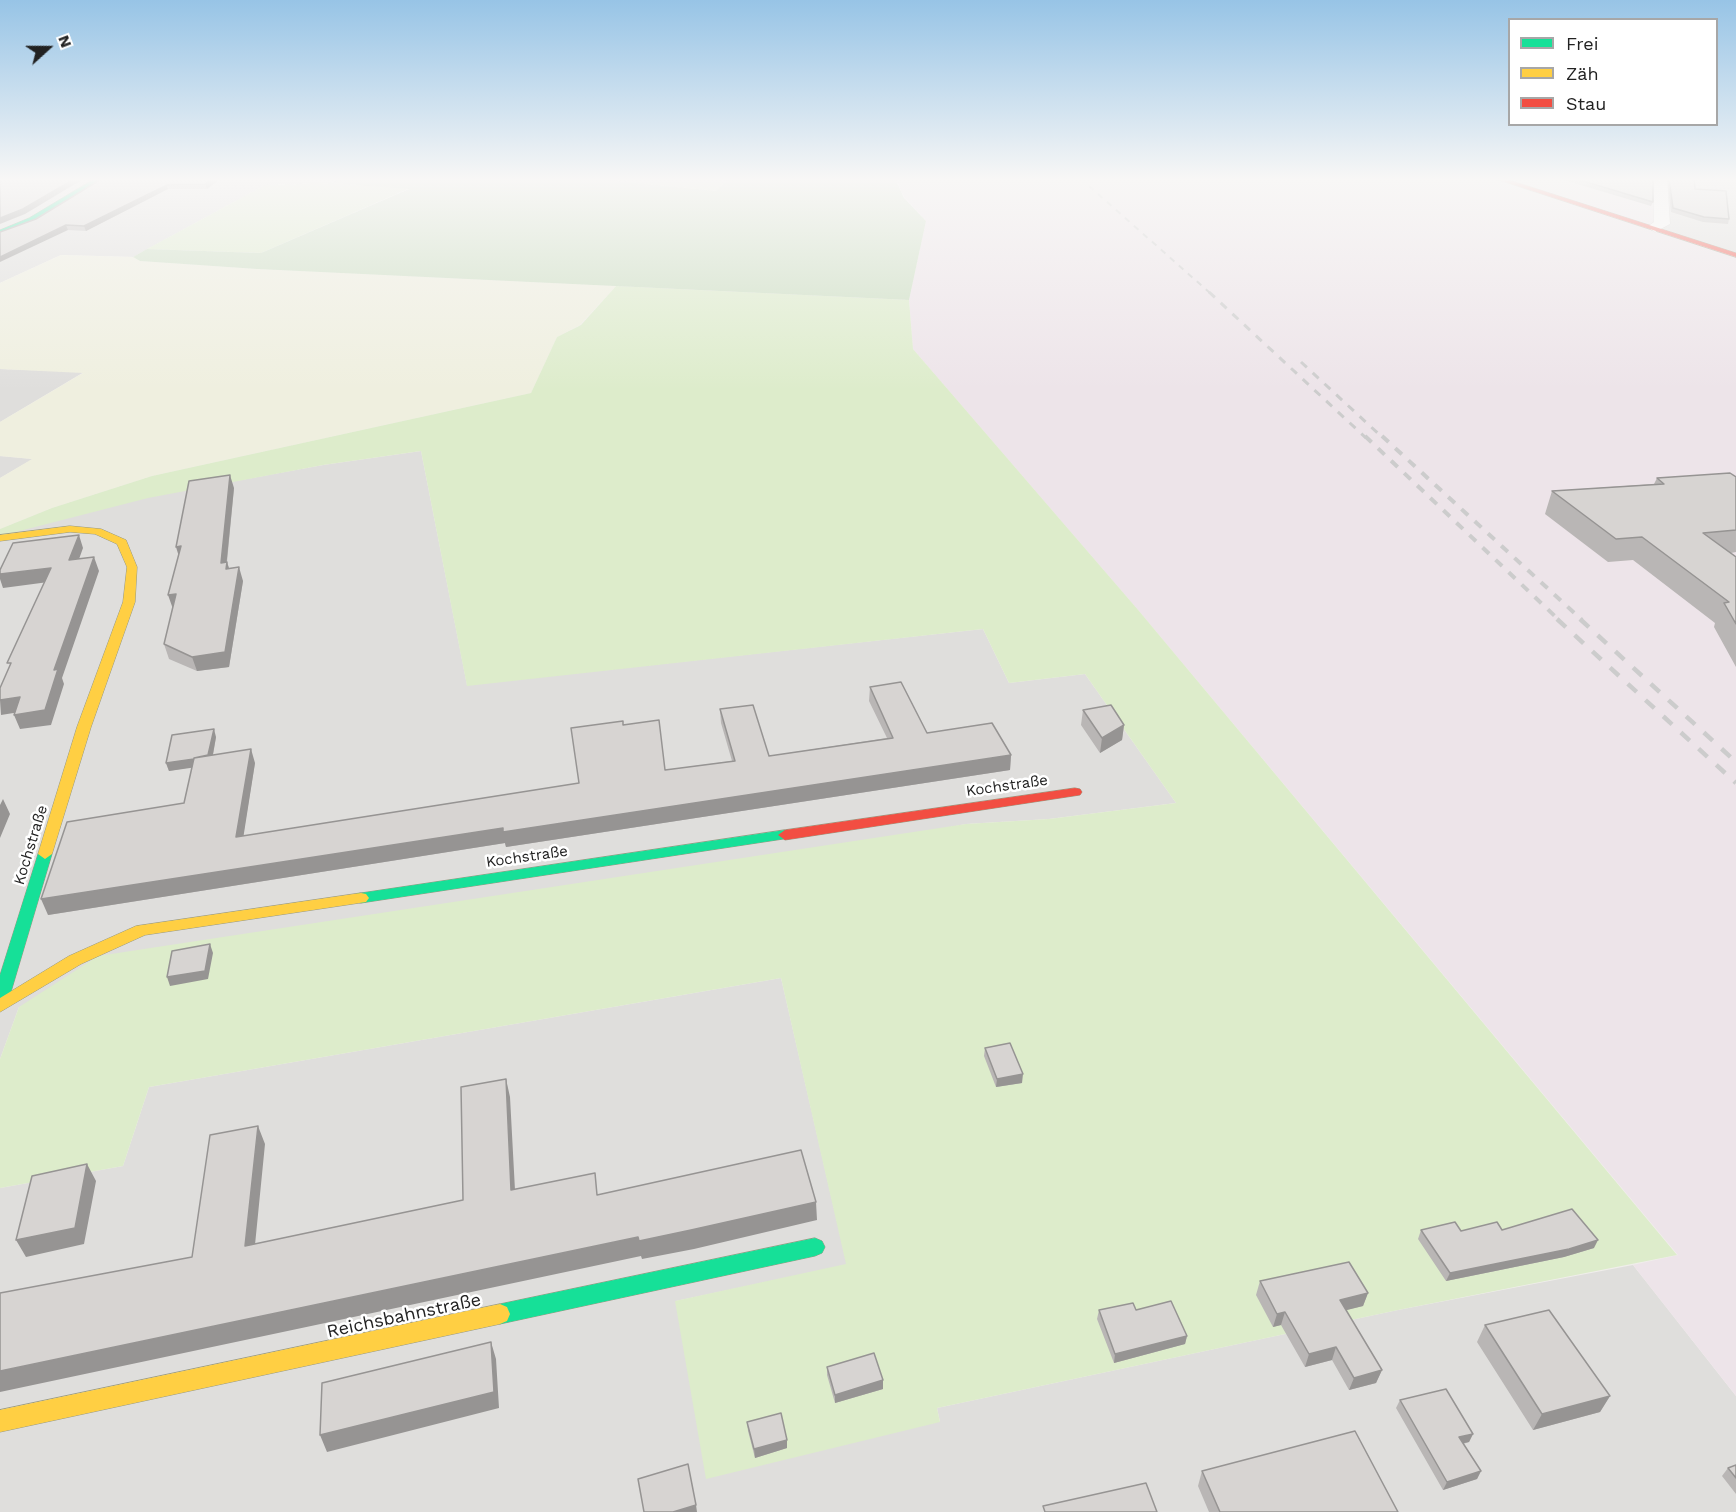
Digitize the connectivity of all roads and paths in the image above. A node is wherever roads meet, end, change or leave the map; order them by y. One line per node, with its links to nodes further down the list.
1 (1717, 249): 2 (street)
2 (1736, 255)
3 (0, 538): 5 (street, Kochstraße)
4 (1075, 792): 5 (street, Kochstraße)
5 (0, 1004)
6 (815, 1247): 7 (street, Reichsbahnstraße)
7 (0, 1421)

